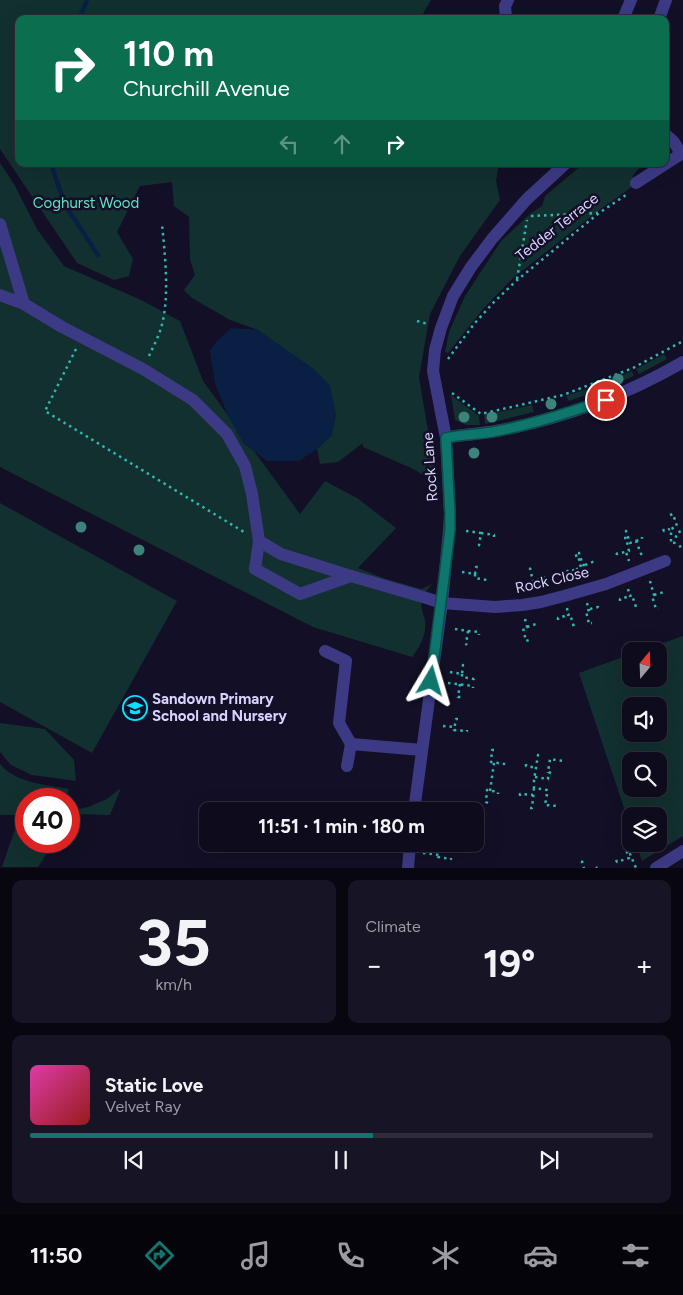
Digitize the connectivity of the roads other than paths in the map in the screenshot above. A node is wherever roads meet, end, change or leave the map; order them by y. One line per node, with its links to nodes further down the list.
1 (508, 0): 4 (street)
2 (632, 0): 5 (street)
3 (666, 0): 6 (street)
4 (506, 15)
5 (625, 15)
6 (660, 15)
7 (669, 138): 8 (street)
8 (682, 153): 9 (street)
9 (669, 161)
10 (562, 167): 17 (street, Rock Lane)
11 (661, 167): 12 (street)
12 (636, 183)
13 (0, 224): 15 (street)
14 (0, 295): 15 (street)
15 (24, 304): 18 (street)
16 (683, 362): 17 (street)
17 (446, 438): 21 (street, Rock Lane)
18 (258, 540): 20 (street, Rock Close); 20 (street)
19 (665, 561): 21 (street, Rock Close)
20 (351, 576): 21 (street, Rock Close)
21 (442, 602): 24 (street, Rock Lane)
22 (325, 651): 23 (street)
23 (351, 744): 24 (street); 25 (street)
24 (422, 750): 26 (street, Rock Lane)
25 (347, 766)
26 (415, 802)
27 (683, 851): 30 (street)
28 (409, 852): 29 (street)
29 (408, 868)
30 (656, 868)

